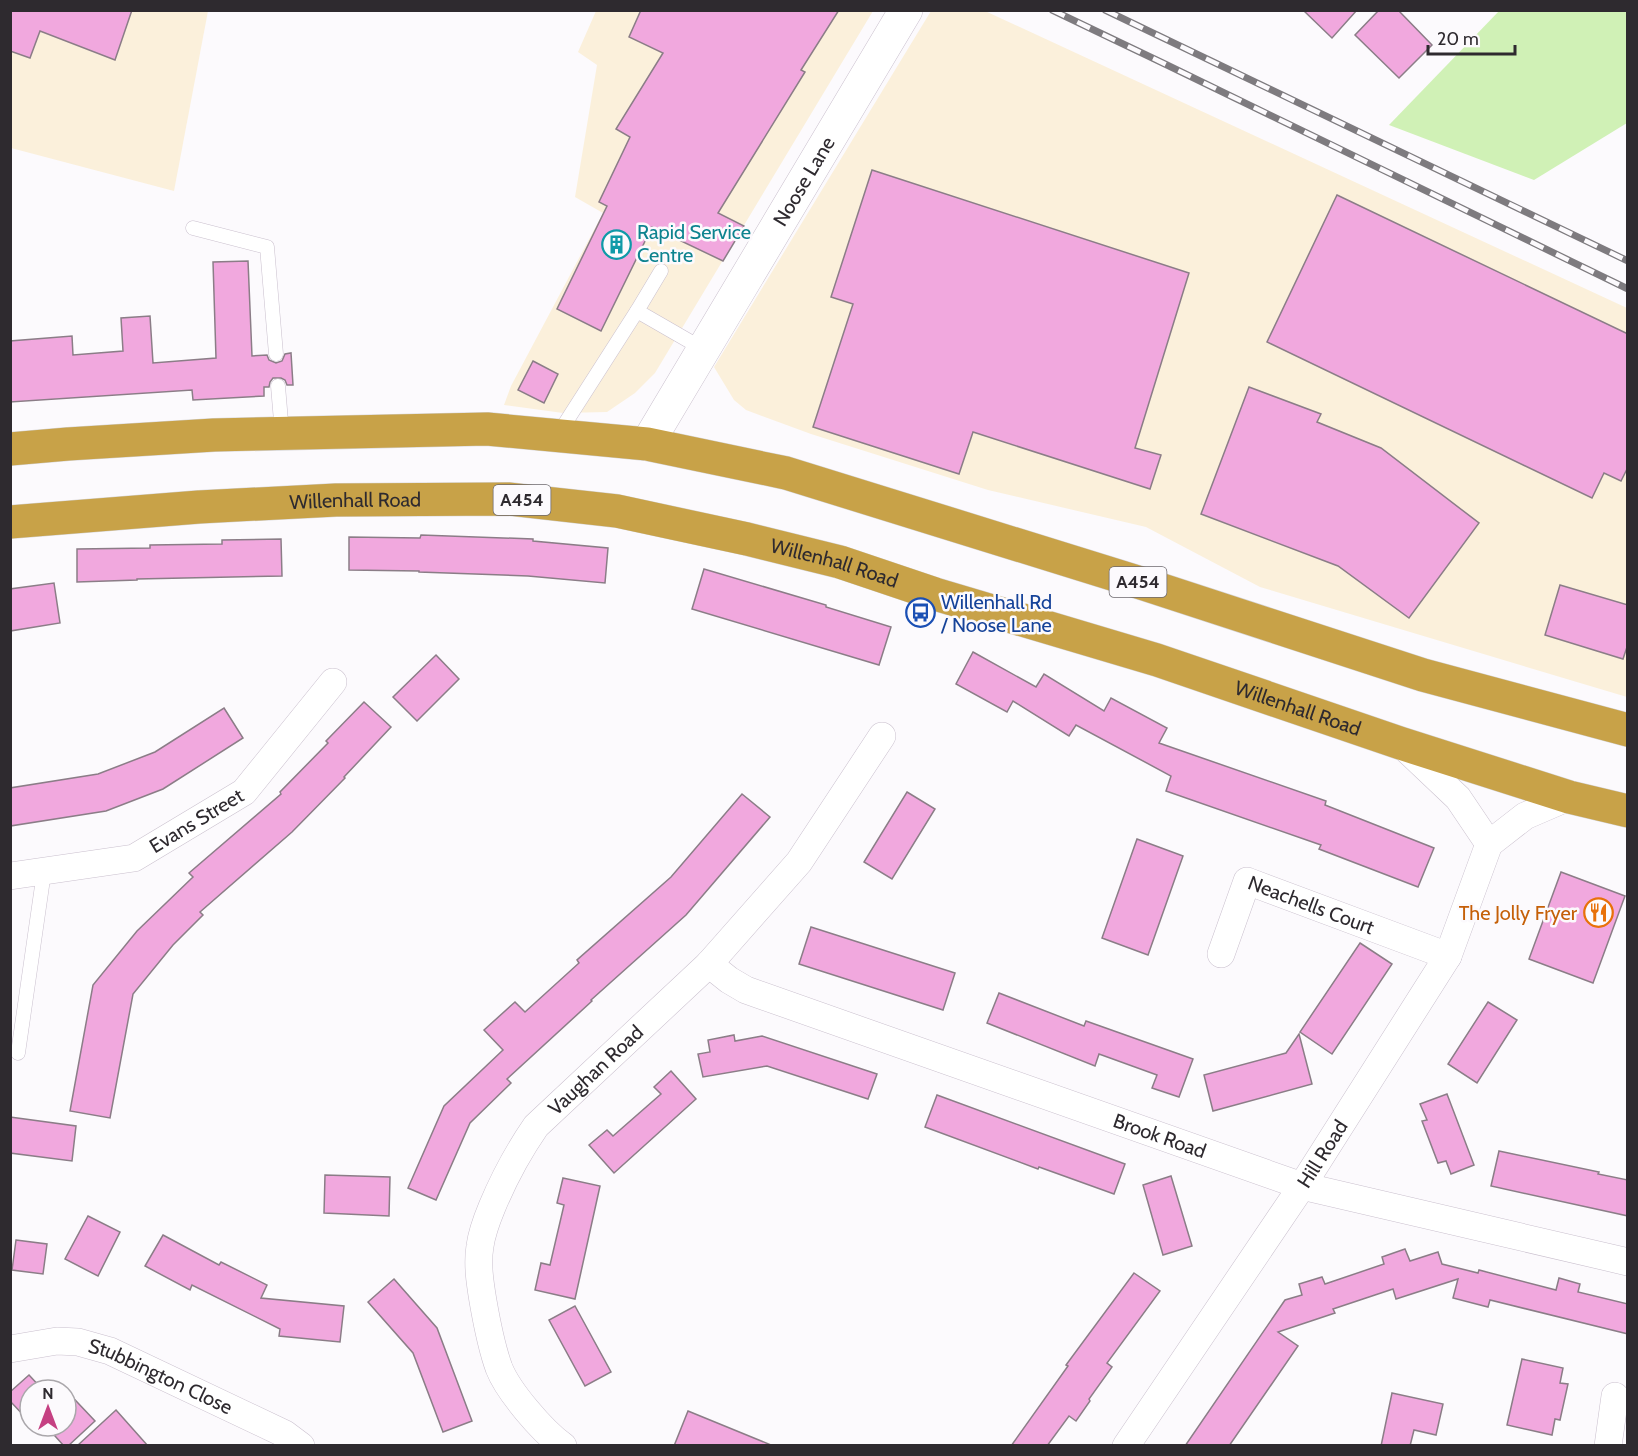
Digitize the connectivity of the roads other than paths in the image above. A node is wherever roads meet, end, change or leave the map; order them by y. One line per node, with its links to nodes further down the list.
1 (906, 10): 5 (street, Noose Lane)
2 (193, 228): 6 (lane)
3 (661, 271): 4 (lane)
4 (637, 312): 5 (lane); 9 (lane)
5 (703, 350): 10 (street, Noose Lane)
6 (276, 354)
7 (278, 386): 8 (lane)
8 (282, 433): 9 (highway, A454); 11 (highway, A454)
9 (557, 435): 10 (highway, A454)
10 (647, 444): 14 (highway, A454)
11 (10, 449)
12 (10, 522): 16 (highway, Willenhall Road / A454)
13 (333, 682): 20 (street, Evans Street)
14 (1628, 730)
15 (882, 736): 24 (street, Vaughan Road)
16 (1400, 743): 17 (highway, Willenhall Road / A454); 19 (street)
17 (1569, 797): 18 (highway, Willenhall Road / A454); 19 (street)
18 (1628, 811)
19 (1489, 844): 23 (street, Hill Road)
20 (44, 872): 21 (street, Evans Street); 25 (lane)
21 (10, 876)
22 (1221, 954): 23 (street, Neachells Court)
23 (1448, 956): 26 (street, Hill Road)
24 (709, 964): 26 (street, Brook Road); 31 (street, Vaughan Road)
25 (18, 1053)
26 (1302, 1186): 27 (street, Brook Road); 32 (street, Hill Road)
27 (1628, 1262)
28 (10, 1349): 30 (street, Stubbington Close)
29 (1616, 1396): 33 (street)
30 (301, 1446)
31 (563, 1446)
32 (1126, 1446)
33 (1608, 1446)

